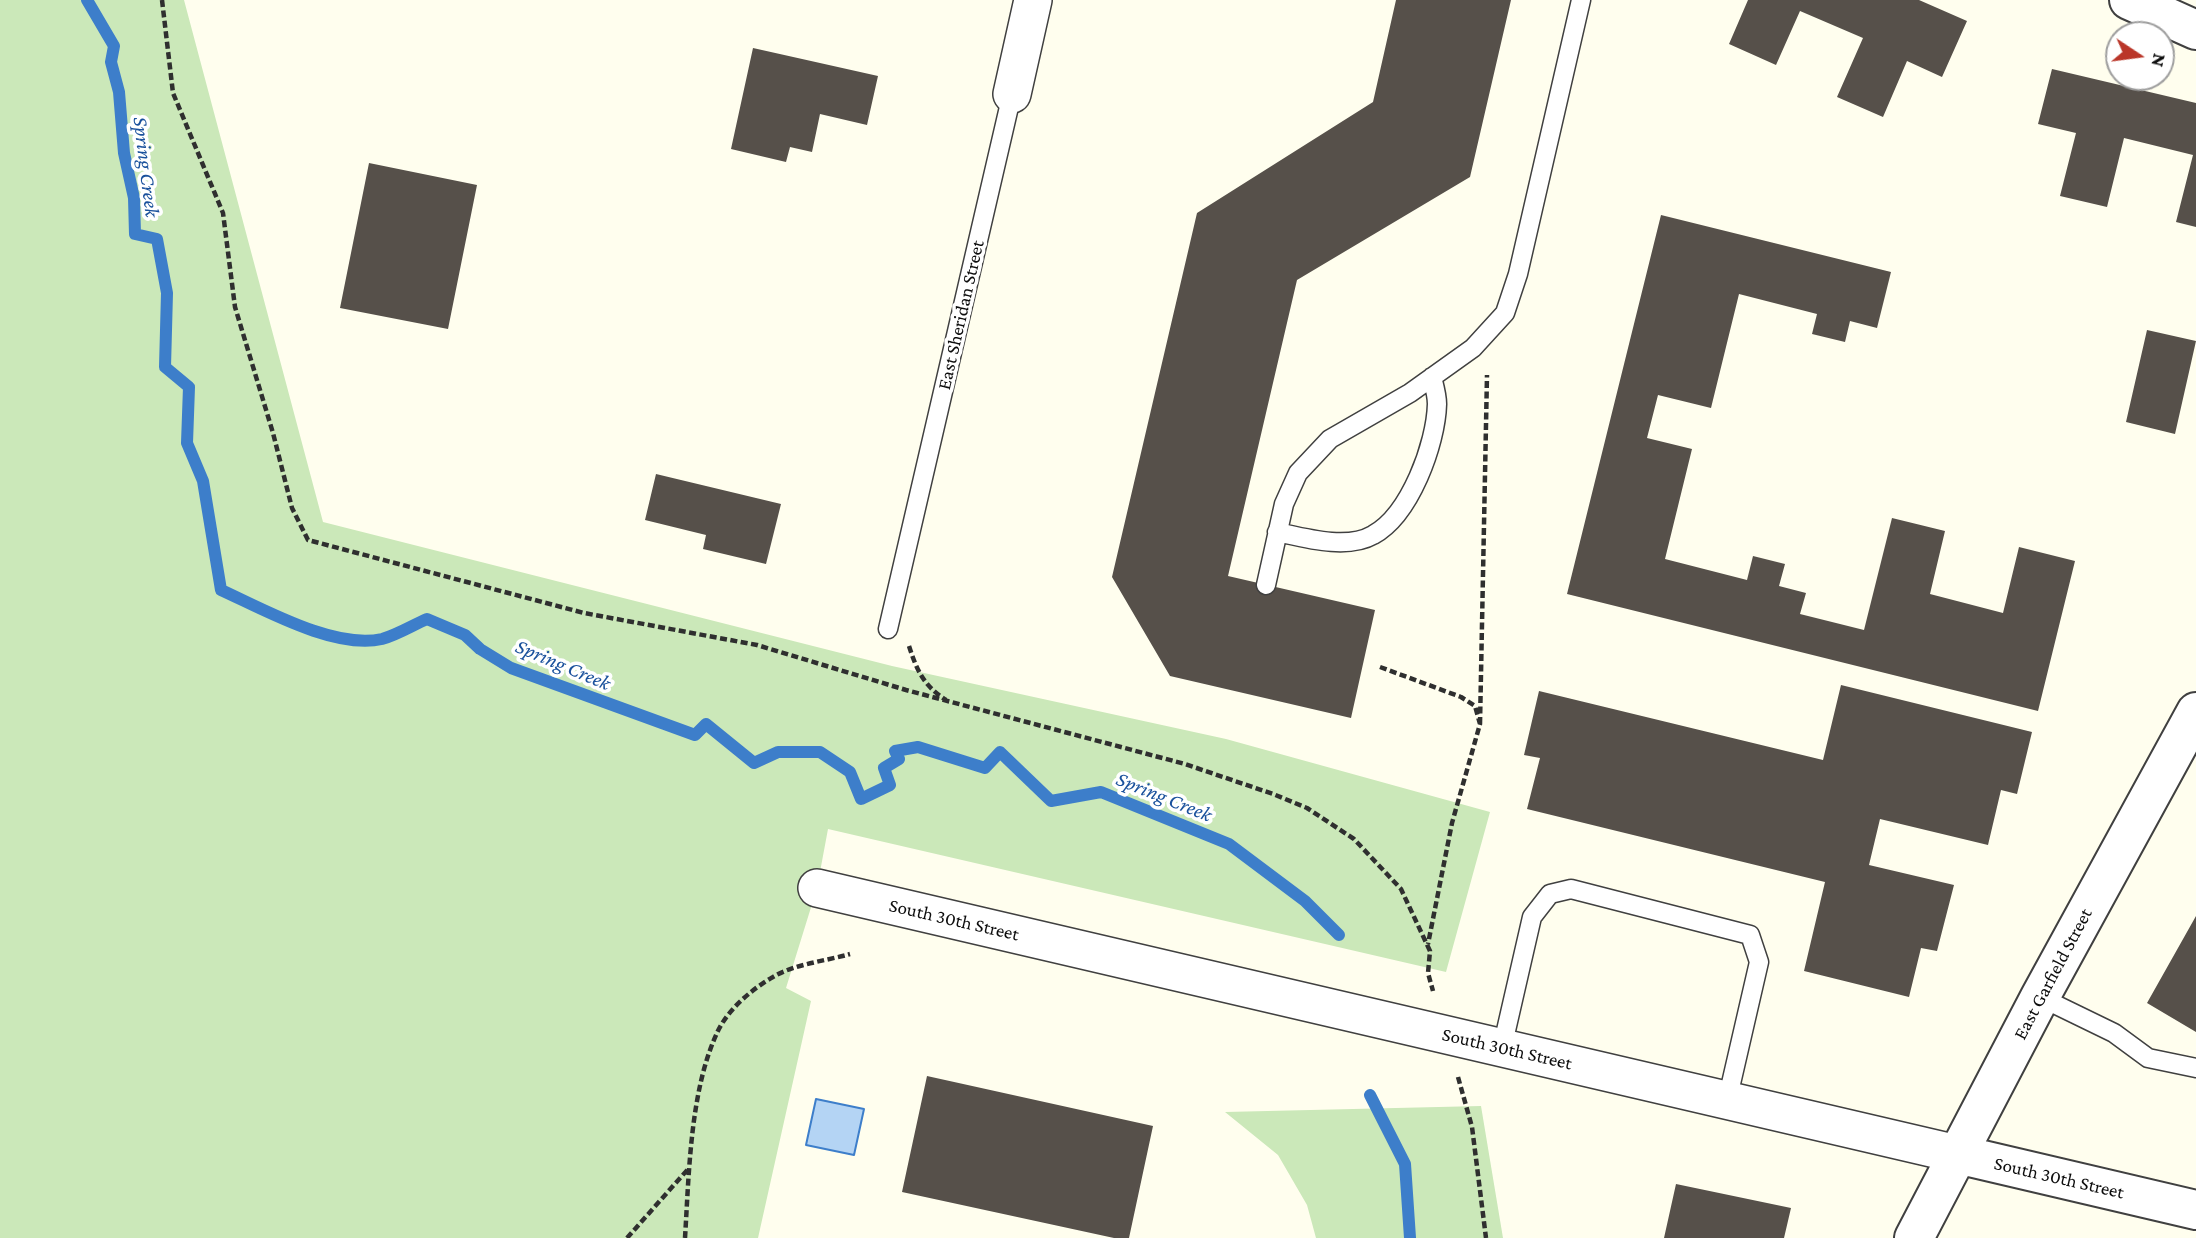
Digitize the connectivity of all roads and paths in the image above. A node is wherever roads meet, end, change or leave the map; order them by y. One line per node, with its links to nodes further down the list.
1 (162, 0): 13 (path)
2 (1033, 0): 6 (street, East Sheridan Street)
3 (1581, 0): 8 (lane)
4 (2129, 0): 5 (street)
5 (2196, 30)
6 (1012, 94): 11 (lane, East Sheridan Street)
7 (1488, 364): 15 (path)
8 (1432, 377): 9 (lane); 9 (lane)
9 (1278, 532): 10 (lane)
10 (1266, 585)
11 (888, 629): 13 (path)
12 (1380, 667): 15 (path)
13 (950, 702): 17 (path)
14 (2196, 712): 19 (street, East Garfield Street)
15 (1480, 723): 17 (path)
16 (817, 888): 20 (street, South 30th Street)
17 (1430, 951): 20 (path)
18 (850, 954): 25 (path)
19 (2040, 997): 22 (lane); 24 (street, East Garfield Street)
20 (1446, 1035): 21 (street, South 30th Street); 29 (path)
21 (1502, 1048): 23 (street, South 30th Street); 23 (lane)
22 (2196, 1068)
23 (1727, 1101): 24 (street, South 30th Street)
24 (1957, 1154): 26 (street, South 30th Street); 30 (street, East Garfield Street)
25 (689, 1167): 27 (path); 28 (path)
26 (2196, 1210)
27 (627, 1238)
28 (685, 1238)
29 (1486, 1238)
30 (1914, 1238)

